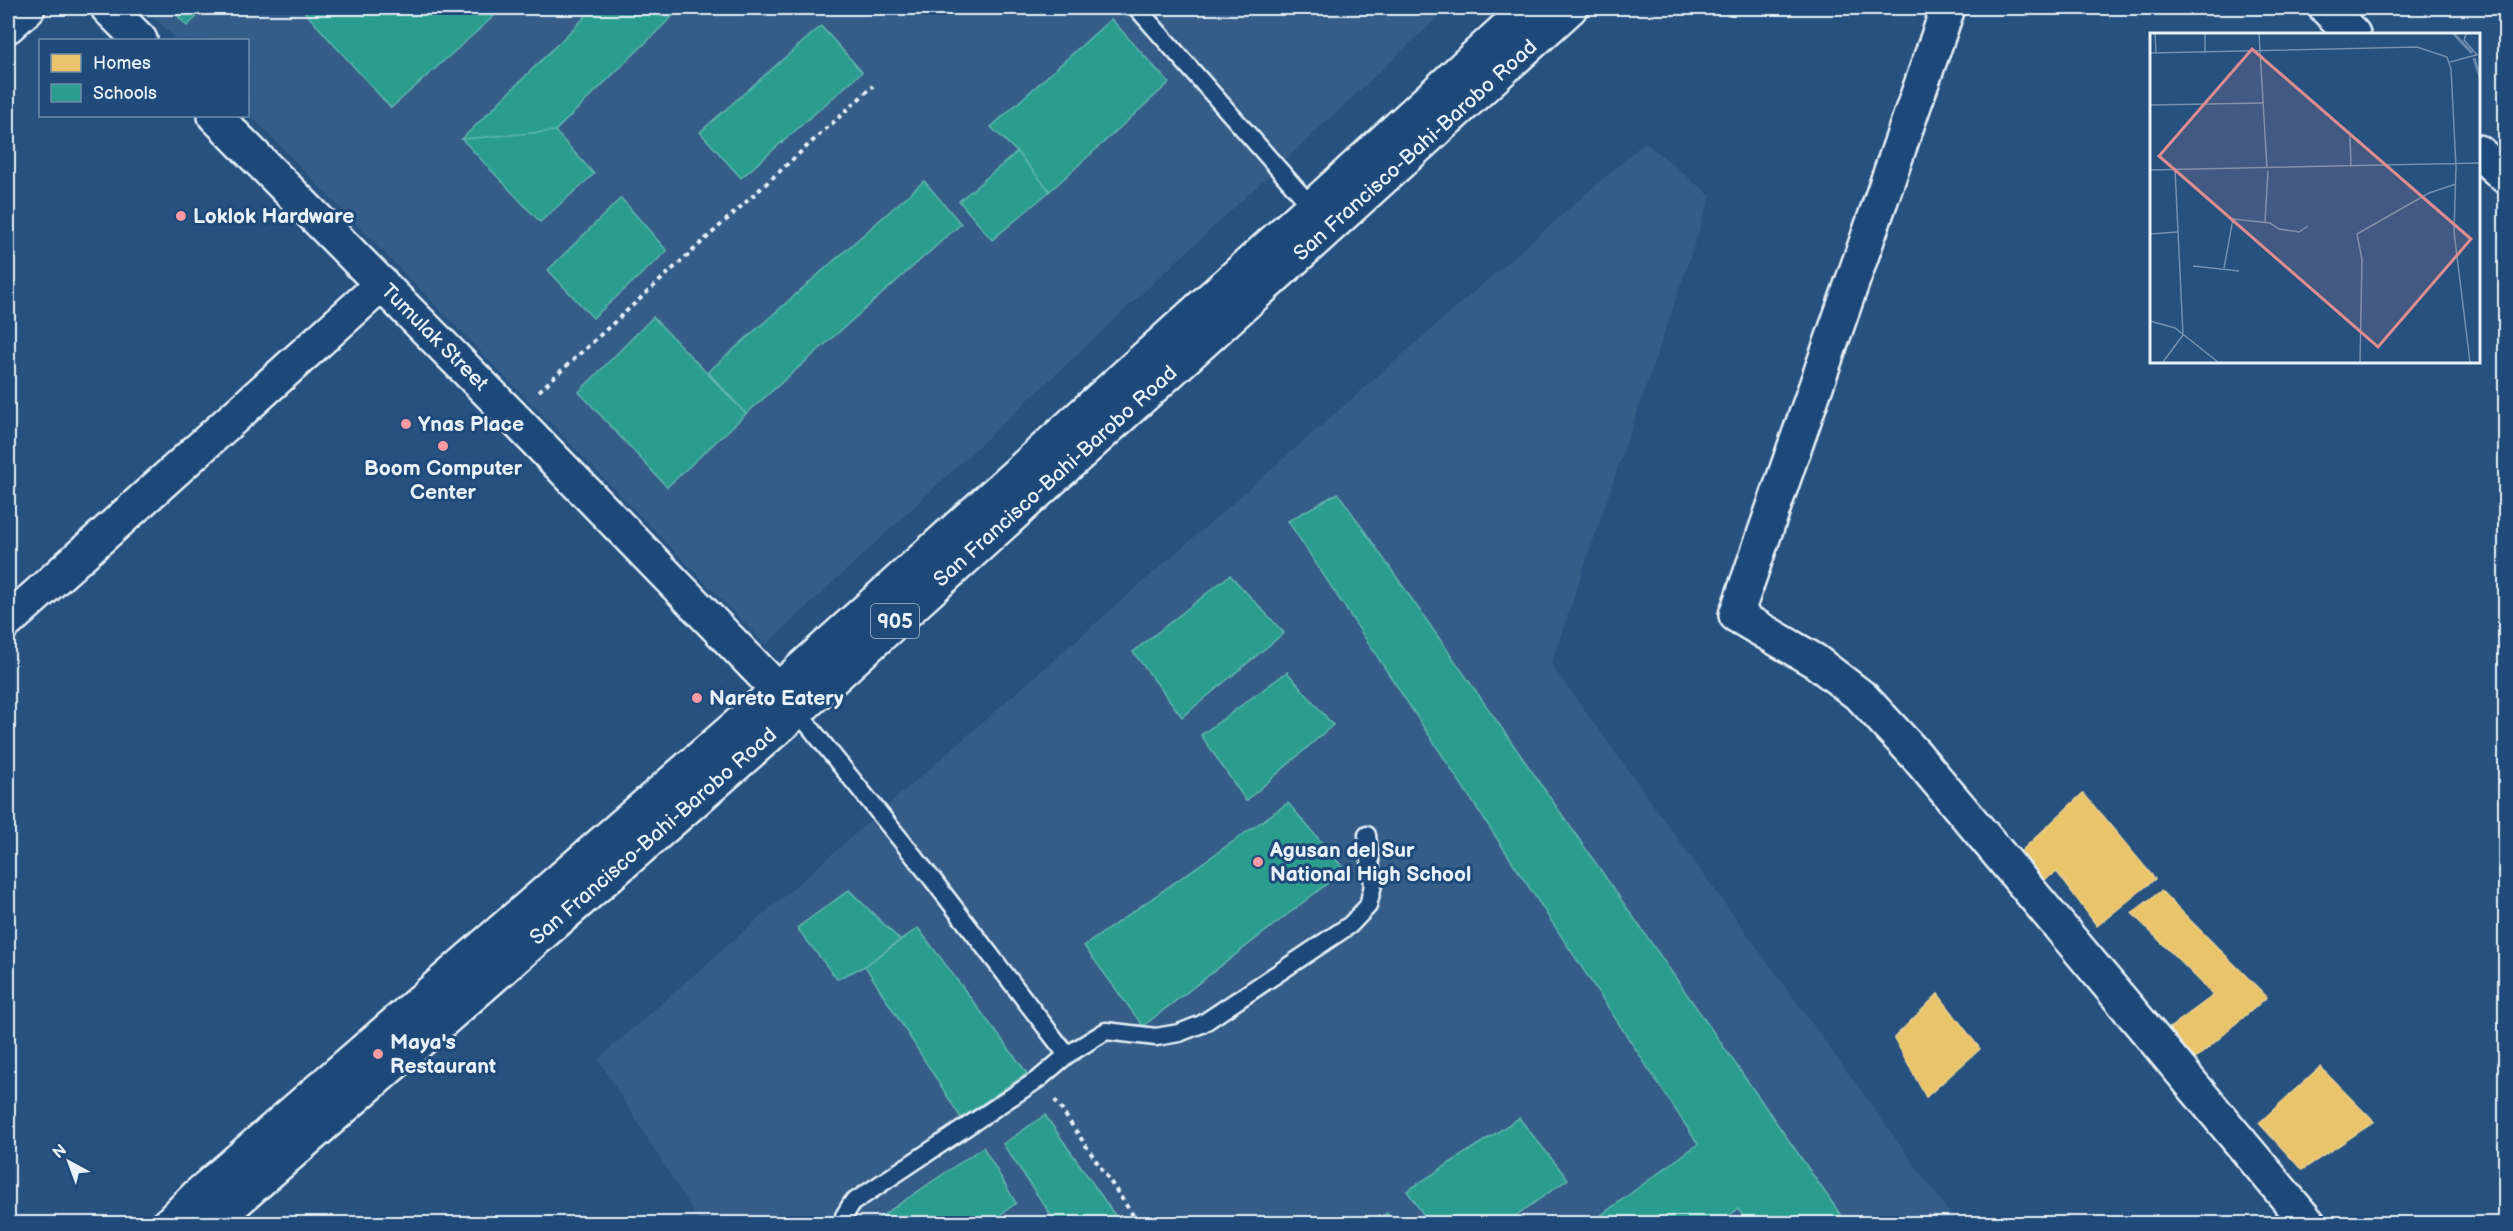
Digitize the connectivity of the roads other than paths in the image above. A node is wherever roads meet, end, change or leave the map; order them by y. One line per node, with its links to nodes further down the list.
1 (28, 8): 8 (main road)
2 (108, 8): 10 (main road)
3 (1137, 8): 14 (lane)
4 (1528, 8): 14 (main road, San Francisco-Bahi-Barobo Road / 905)
5 (1570, 8): 17 (main road, San Francisco-Bahi-Barobo Road / 905)
6 (1948, 8): 23 (main road)
7 (2326, 8): 9 (main road)
8 (8, 26)
9 (2352, 33)
10 (139, 39)
11 (216, 117): 15 (main road, Tumulak Street)
12 (2480, 154): 13 (main road)
13 (2505, 177)
14 (1312, 207): 17 (main road, San Francisco-Bahi-Barobo Road / 905)
15 (382, 284): 16 (main road); 17 (main road, Tumulak Street)
16 (8, 621)
17 (787, 700): 19 (lane); 20 (main road, San Francisco-Bahi-Barobo Road / 905); 21 (main road, San Francisco-Bahi-Barobo Road / 905)
18 (1367, 836): 19 (lane)
19 (1067, 1055): 22 (lane)
20 (178, 1221)
21 (210, 1224)
22 (844, 1224)
23 (2309, 1224)

